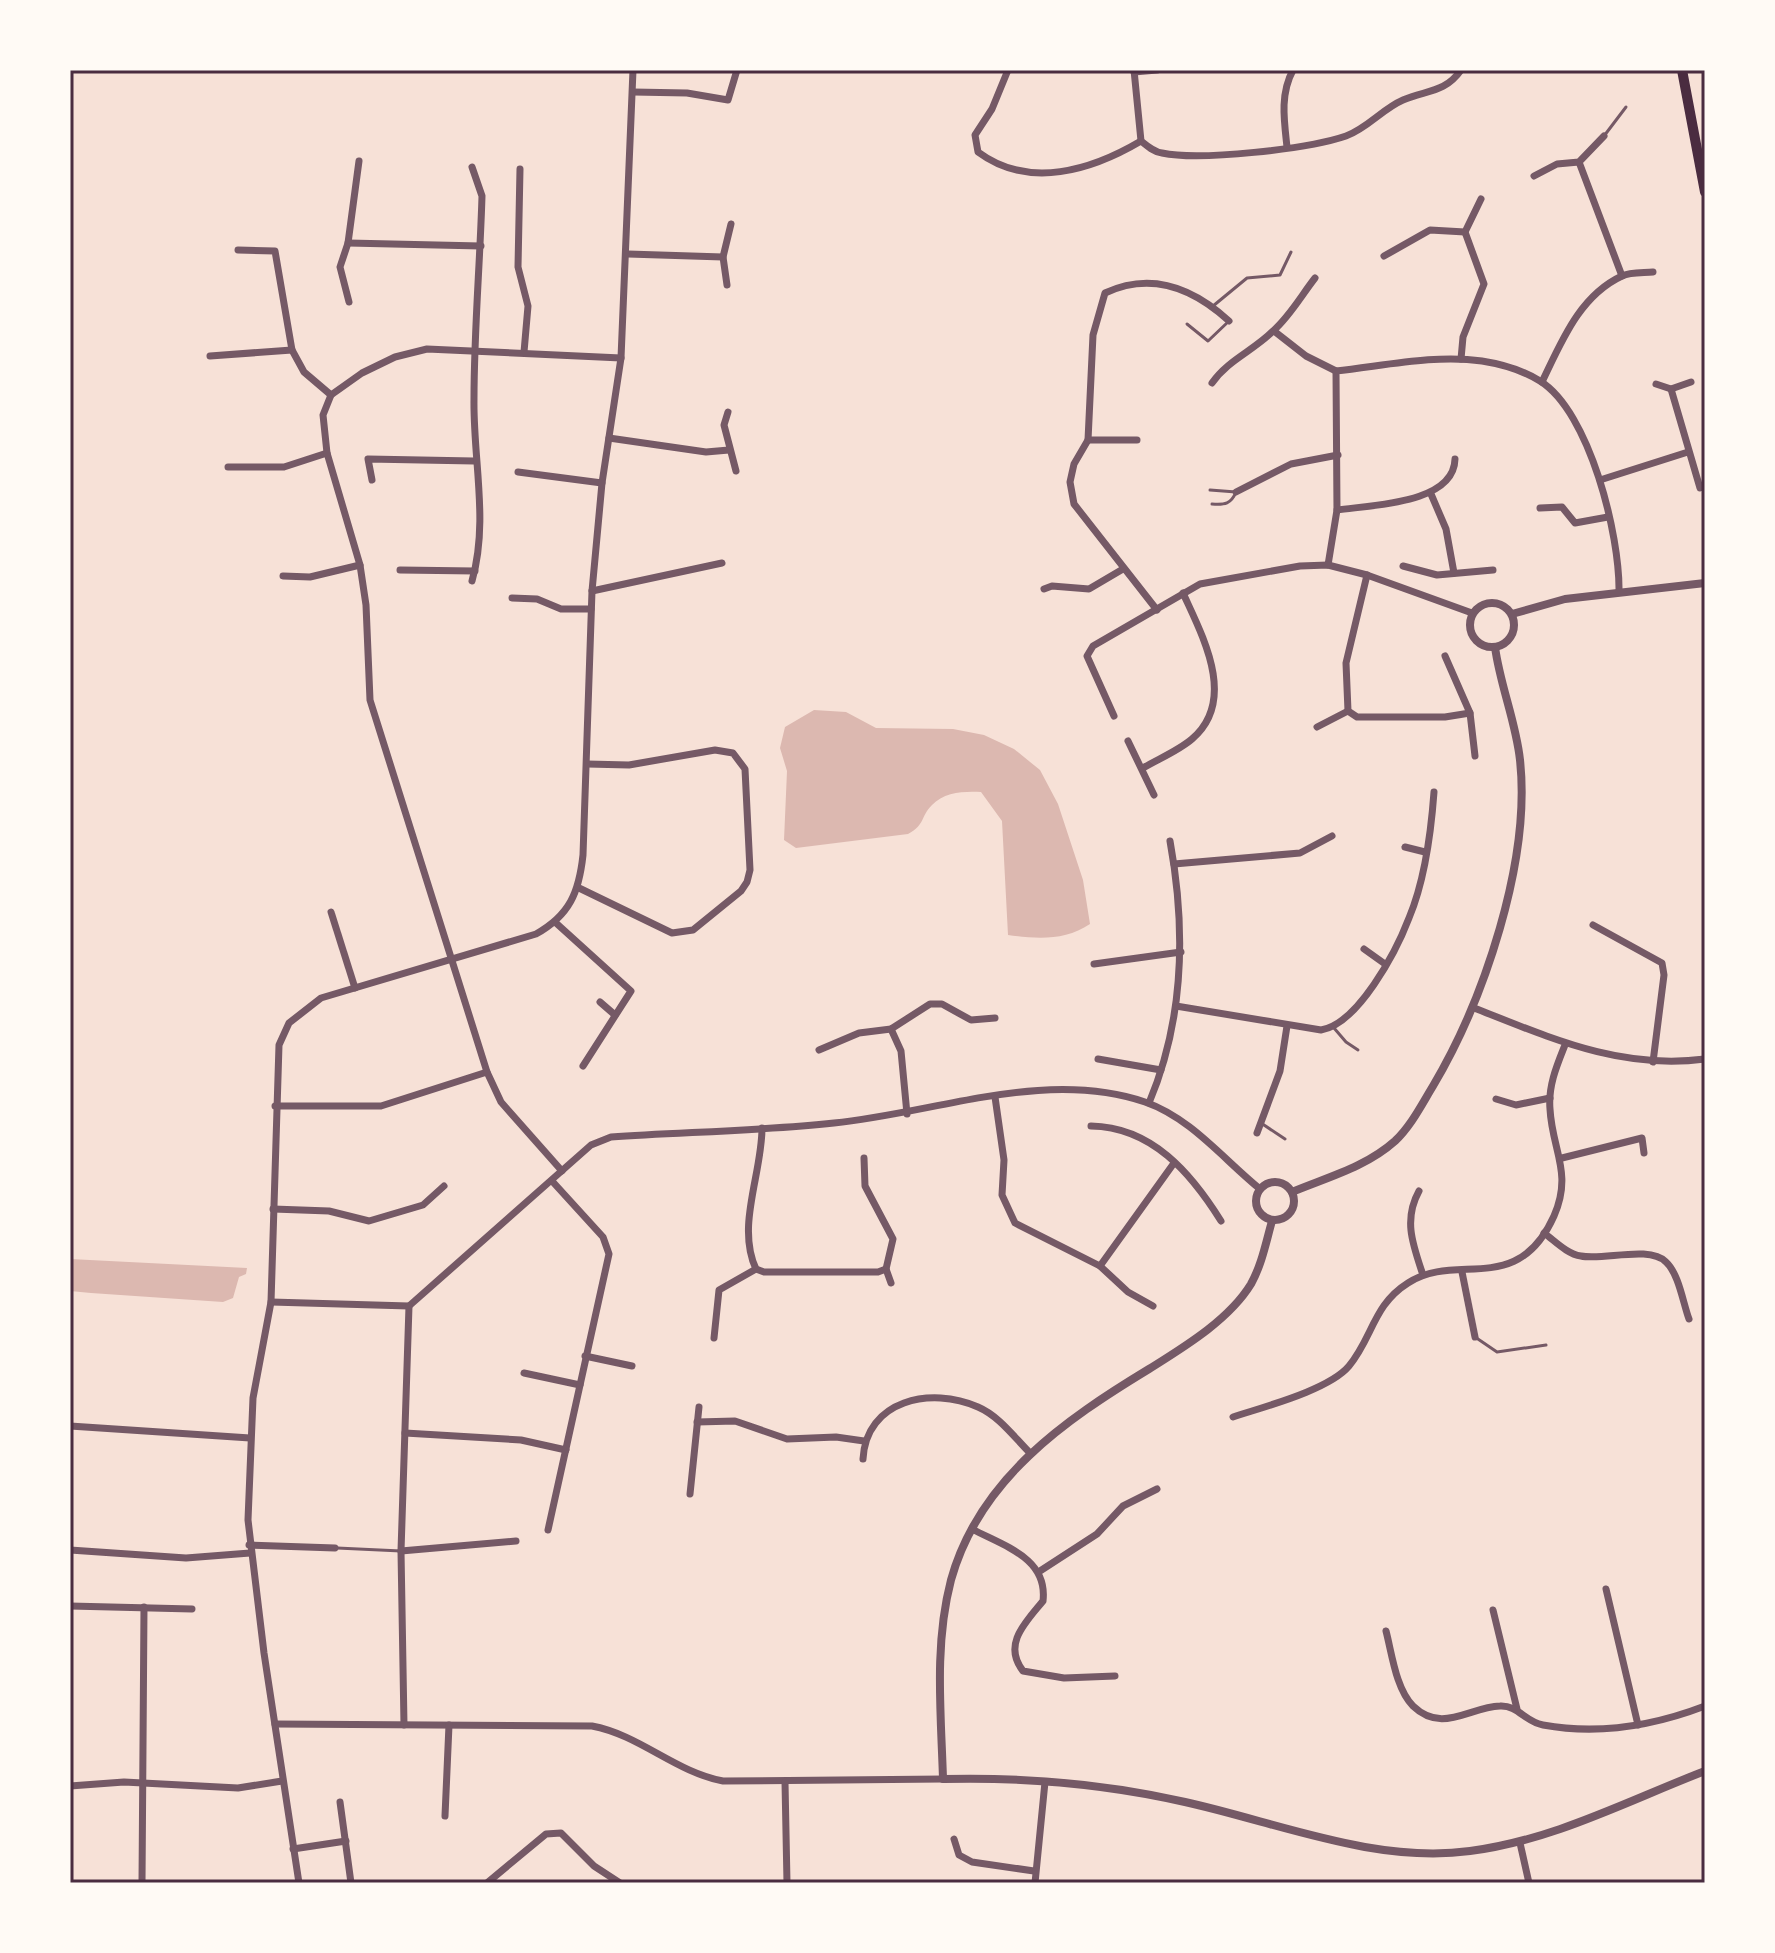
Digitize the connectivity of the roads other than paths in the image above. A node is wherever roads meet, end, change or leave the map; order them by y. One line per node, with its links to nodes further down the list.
1 (633, 70): 9 (street)
2 (737, 70): 9 (street)
3 (1008, 70): 12 (street)
4 (1157, 70): 8 (street)
5 (1293, 70): 13 (street)
6 (1461, 70): 13 (street)
7 (1682, 70): 19 (main road)
8 (1134, 71): 12 (street)
9 (633, 92): 27 (street)
10 (1626, 107): 11 (lane)
11 (1604, 136): 15 (street)
12 (1141, 141): 13 (street)
13 (1287, 147)
14 (359, 161): 23 (street)
15 (1579, 162): 18 (street); 31 (street)
16 (472, 167): 24 (street)
17 (520, 169): 41 (street)
18 (1534, 176)
19 (1705, 192)
20 (1481, 199): 22 (street)
21 (731, 224): 29 (street)
22 (1465, 232): 28 (street); 44 (street)
23 (348, 243): 24 (street); 34 (street)
24 (481, 246): 39 (street)
25 (238, 250): 40 (street)
26 (1291, 252): 35 (lane)
27 (628, 254): 29 (street); 43 (street)
28 (1384, 256)
29 (723, 257): 33 (street)
30 (1653, 272): 31 (street)
31 (1622, 276): 46 (street)
32 (1315, 278): 38 (street)
33 (727, 285)
34 (349, 302)
35 (1213, 306): 36 (street); 54 (street)
36 (1229, 321): 37 (lane)
37 (1187, 324)
38 (1274, 331): 45 (street); 48 (street)
39 (477, 349): 41 (street); 51 (street); 61 (street)
40 (292, 350): 42 (street); 51 (street)
41 (524, 352): 43 (street)
42 (210, 356)
43 (621, 358): 53 (street)
44 (1461, 359): 45 (street); 46 (street)
45 (1336, 371): 59 (street)
46 (1542, 382): 66 (street)
47 (1691, 382): 50 (street)
48 (1212, 383)
49 (1656, 384): 50 (street)
50 (1671, 389): 57 (street)
51 (331, 395): 58 (street)
52 (728, 412): 56 (street)
53 (609, 438): 56 (street); 67 (street)
54 (1088, 440): 55 (street); 80 (street)
55 (1137, 440)
56 (729, 450): 63 (street)
57 (1688, 452): 66 (street); 68 (street)
58 (327, 453): 62 (street); 77 (street)
59 (1338, 455): 70 (street); 74 (street)
60 (1455, 459): 71 (street)
61 (474, 461): 65 (street); 83 (street)
62 (228, 467)
63 (736, 471)
64 (518, 472): 67 (street)
65 (372, 480)
66 (1600, 480): 75 (street)
67 (602, 483): 90 (street)
68 (1700, 488)
69 (1210, 490): 70 (lane)
70 (1236, 492): 72 (lane)
71 (1431, 494): 74 (street); 84 (street)
72 (1212, 504)
73 (1540, 508): 75 (street)
74 (1337, 510): 78 (street)
75 (1608, 517): 91 (street)
76 (722, 563): 90 (street)
77 (360, 565): 86 (street); 121 (street)
78 (1328, 565): 85 (street); 92 (street)
79 (1403, 566): 84 (street)
80 (1123, 569): 89 (street); 95 (street)
81 (400, 570): 83 (street)
82 (1493, 570): 84 (street)
83 (475, 571): 87 (street)
84 (1454, 573)
85 (1367, 575): 96 (street); 100 (street)
86 (283, 576)
87 (472, 581)
88 (1705, 583): 91 (street)
89 (1044, 589)
90 (592, 591): 94 (street)
91 (1619, 592): 97 (street)
92 (1183, 593): 95 (street); 107 (street)
93 (512, 598): 94 (street)
94 (591, 609): 106 (street)
95 (1157, 610): 102 (street)
96 (1472, 613): 97 (street); 98 (street)
97 (1512, 614): 98 (street)
98 (1495, 647): 127 (street)
99 (1445, 656): 101 (street)
100 (1348, 711): 101 (street); 103 (street)
101 (1470, 713): 105 (street)
102 (1114, 716)
103 (1317, 727)
104 (1128, 741): 107 (street)
105 (1475, 756)
106 (587, 764): 115 (street); 115 (street)
107 (1143, 768): 109 (street)
108 (1434, 792): 113 (street)
109 (1154, 795)
110 (1332, 836): 114 (street)
111 (1170, 841): 114 (street)
112 (1405, 847): 113 (street)
113 (1425, 852): 123 (street)
114 (1174, 864): 120 (street)
115 (579, 888): 117 (street)
116 (331, 912): 124 (street)
117 (556, 923): 121 (street); 128 (street)
118 (1593, 925): 138 (street)
119 (1364, 949): 123 (street)
120 (1181, 952): 122 (street); 126 (street)
121 (453, 959): 124 (street); 141 (street)
122 (1094, 964)
123 (1385, 964): 131 (street)
124 (355, 988): 146 (street)
125 (600, 1002): 128 (street)
126 (1176, 1006): 130 (street); 140 (street)
127 (1474, 1008): 133 (street); 162 (street)
128 (615, 1015): 139 (street)
129 (995, 1018): 132 (street)
130 (1287, 1026): 131 (street); 148 (street)
131 (1334, 1028): 135 (lane)
132 (891, 1029): 134 (street); 147 (street)
133 (1565, 1045): 138 (street); 143 (street)
134 (819, 1050)
135 (1358, 1050)
136 (1098, 1059): 140 (street)
137 (1705, 1059): 138 (street)
138 (1653, 1062)
139 (583, 1066)
140 (1161, 1070): 145 (street)
141 (487, 1072): 146 (street); 157 (street)
142 (995, 1097): 145 (street); 147 (street); 167 (street)
143 (1550, 1098): 144 (street); 155 (street)
144 (1496, 1099)
145 (1149, 1103): 160 (street)
146 (275, 1106): 163 (street)
147 (907, 1114): 150 (street)
148 (1261, 1123): 151 (street); 152 (lane)
149 (1091, 1126): 156 (street)
150 (762, 1128): 157 (street); 168 (street)
151 (1257, 1133)
152 (1285, 1139)
153 (1644, 1153): 155 (street)
154 (864, 1158): 169 (street)
155 (1562, 1158): 166 (street)
156 (1174, 1163): 164 (street); 167 (street)
157 (562, 1171): 158 (street)
158 (552, 1181): 174 (street); 180 (street)
159 (444, 1186): 163 (street)
160 (1260, 1189): 162 (street); 165 (street)
161 (1419, 1191): 171 (street)
162 (1292, 1192): 165 (street)
163 (273, 1209): 173 (street)
164 (1221, 1221)
165 (1272, 1221): 192 (street)
166 (1544, 1233): 170 (street); 176 (street)
167 (1100, 1266): 175 (street)
168 (756, 1269): 169 (street); 178 (street)
169 (886, 1269): 172 (street)
170 (1462, 1272): 171 (street); 177 (street)
171 (1423, 1275): 185 (street)
172 (891, 1283)
173 (271, 1302): 174 (street); 189 (street)
174 (409, 1306): 188 (street)
175 (1153, 1306)
176 (1689, 1319)
177 (1475, 1337): 179 (lane)
178 (714, 1338)
179 (1546, 1345)
180 (585, 1356): 181 (street); 183 (street)
181 (632, 1366)
182 (524, 1373): 183 (street)
183 (580, 1385): 191 (street)
184 (699, 1407): 186 (street)
185 (1233, 1417)
186 (697, 1422): 190 (street); 195 (street)
187 (70, 1426): 189 (street)
188 (405, 1433): 191 (street); 202 (street)
189 (250, 1438): 200 (street)
190 (864, 1441): 192 (street); 193 (street)
191 (566, 1450): 197 (street)
192 (1030, 1453): 196 (street)
193 (863, 1459)
194 (1157, 1489): 203 (street)
195 (690, 1494)
196 (972, 1529): 203 (street); 218 (street)
197 (548, 1530)
198 (516, 1541): 202 (street)
199 (335, 1548): 200 (street); 202 (lane)
200 (249, 1549): 201 (street); 213 (street)
201 (70, 1550)
202 (401, 1551): 214 (street)
203 (1040, 1571): 210 (street)
204 (1606, 1589): 216 (street)
205 (70, 1606): 206 (street)
206 (144, 1607): 207 (street); 222 (street)
207 (192, 1609)
208 (1493, 1610): 212 (street)
209 (1386, 1631): 212 (street)
210 (1115, 1676)
211 (1705, 1706): 216 (street)
212 (1517, 1709): 216 (street)
213 (275, 1724): 214 (street); 219 (street)
214 (404, 1725): 215 (street)
215 (449, 1725): 220 (street); 225 (street)
216 (1638, 1725)
217 (1705, 1771): 228 (street)
218 (943, 1779): 220 (street); 221 (street)
219 (282, 1781): 222 (street); 229 (street)
220 (785, 1782): 236 (street)
221 (1045, 1782): 228 (street); 230 (street)
222 (144, 1783): 223 (street); 231 (street)
223 (70, 1786)
224 (340, 1802): 227 (street)
225 (445, 1816)
226 (954, 1839): 230 (street)
227 (346, 1841): 229 (street); 233 (street)
228 (1520, 1843): 238 (street)
229 (293, 1849): 232 (street)
230 (1034, 1871): 237 (street)
231 (142, 1883)
232 (299, 1883)
233 (351, 1883)
234 (487, 1883): 235 (street)
235 (620, 1883)
236 (787, 1883)
237 (1035, 1883)
238 (1529, 1883)

